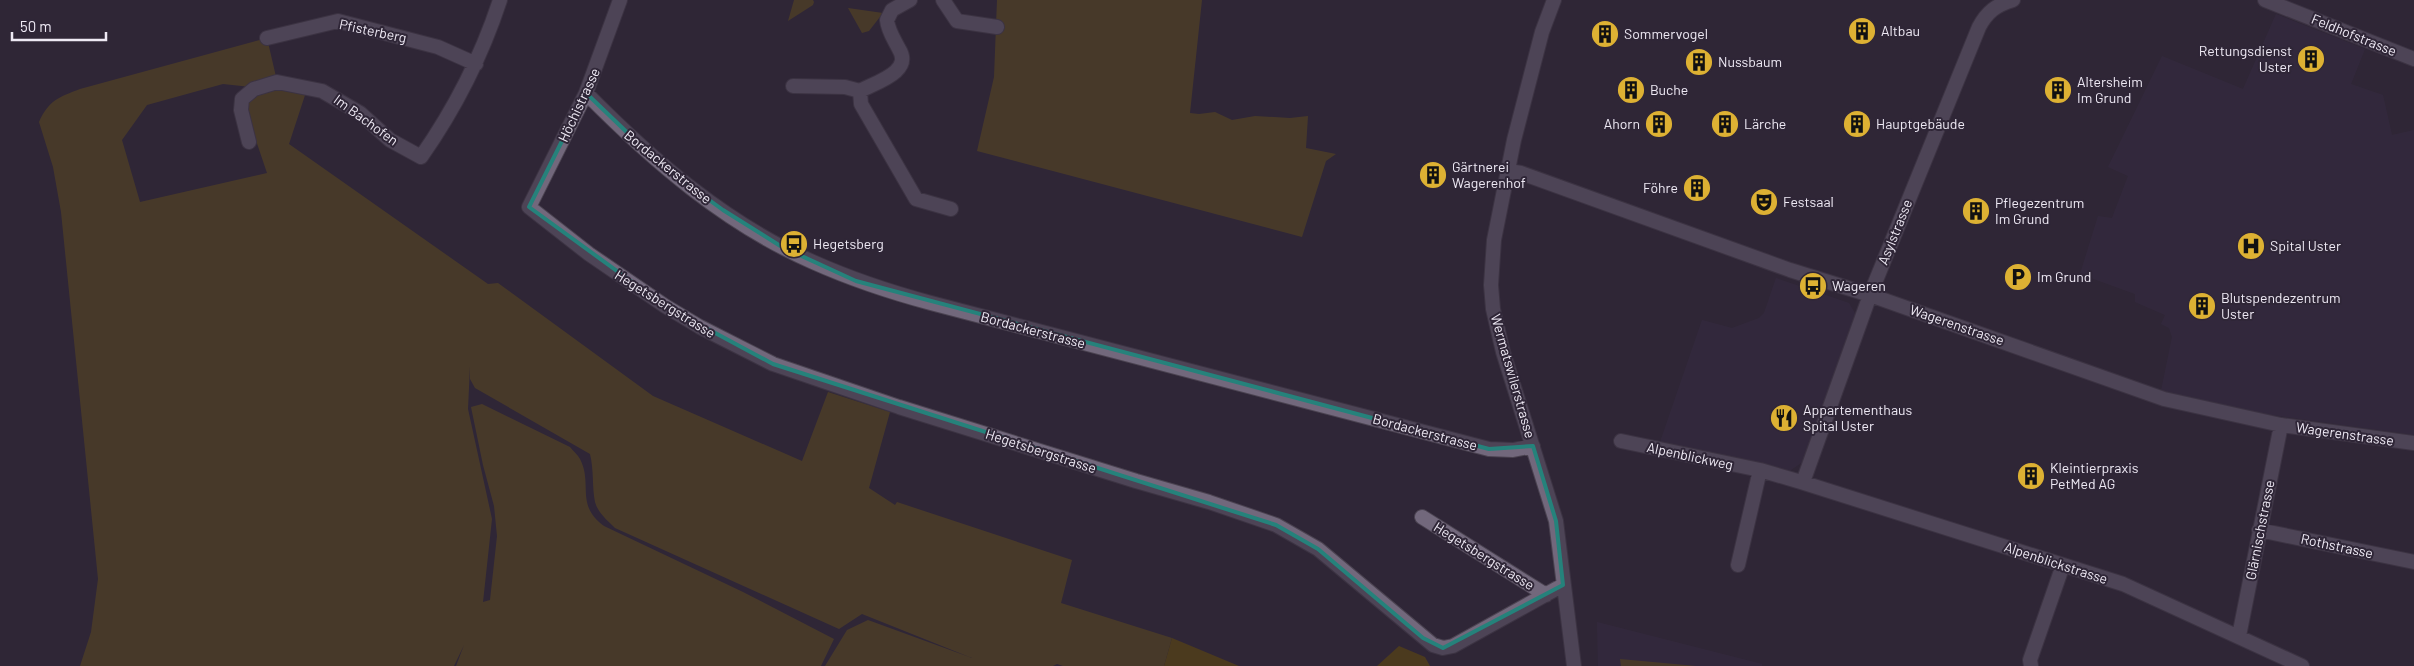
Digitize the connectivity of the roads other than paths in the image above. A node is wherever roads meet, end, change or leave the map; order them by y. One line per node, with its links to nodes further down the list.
1 (500, 0): 11 (street, Im Bachofen)
2 (620, 0): 14 (street, Höchistrasse)
3 (910, 0): 13 (street)
4 (943, 0): 8 (street)
5 (1554, 0): 16 (street, Wermatswilerstrasse)
6 (2013, 0): 19 (street, Asylstrasse)
7 (2265, 0): 10 (street, Feldhofstrasse)
8 (996, 27)
9 (267, 38): 11 (street, Pfisterberg)
10 (2414, 59)
11 (476, 64): 15 (street, Im Bachofen)
12 (793, 86): 13 (street)
13 (860, 90): 18 (street)
14 (586, 93): 17 (street, Höchistrasse); 23 (street, Bordackerstrasse)
15 (248, 142)
16 (1508, 171): 19 (street, Wagerenstrasse); 23 (street, Wermatswilerstrasse)
17 (529, 207): 32 (street, Hegetsbergstrasse)
18 (951, 209)
19 (1870, 295): 20 (street, Wagerenstrasse); 25 (street, Asylstrasse)
20 (2281, 425): 22 (street, Wagerenstrasse); 27 (street, Glärnischstrasse)
21 (1622, 441): 24 (street, Alpenblickweg)
22 (2414, 443)
23 (1533, 446): 31 (street, Wermatswilerstrasse)
24 (1760, 470): 25 (street, Alpenblickweg); 29 (street)
25 (1803, 482): 30 (street, Alpenblickstrasse)
26 (1422, 517): 32 (street, Hegetsbergstrasse)
27 (2260, 530): 28 (street, Rothstrasse); 33 (street, Glärnischstrasse)
28 (2414, 562)
29 (1738, 565)
30 (2063, 565): 33 (street, Alpenblickstrasse); 35 (street)
31 (1563, 585): 32 (street, Hegetsbergstrasse); 34 (street, Wermatswilerstrasse)
32 (1546, 595)
33 (2239, 636): 36 (street, Alpenblickstrasse)
34 (1574, 666)
35 (2031, 666)
36 (2302, 666)

